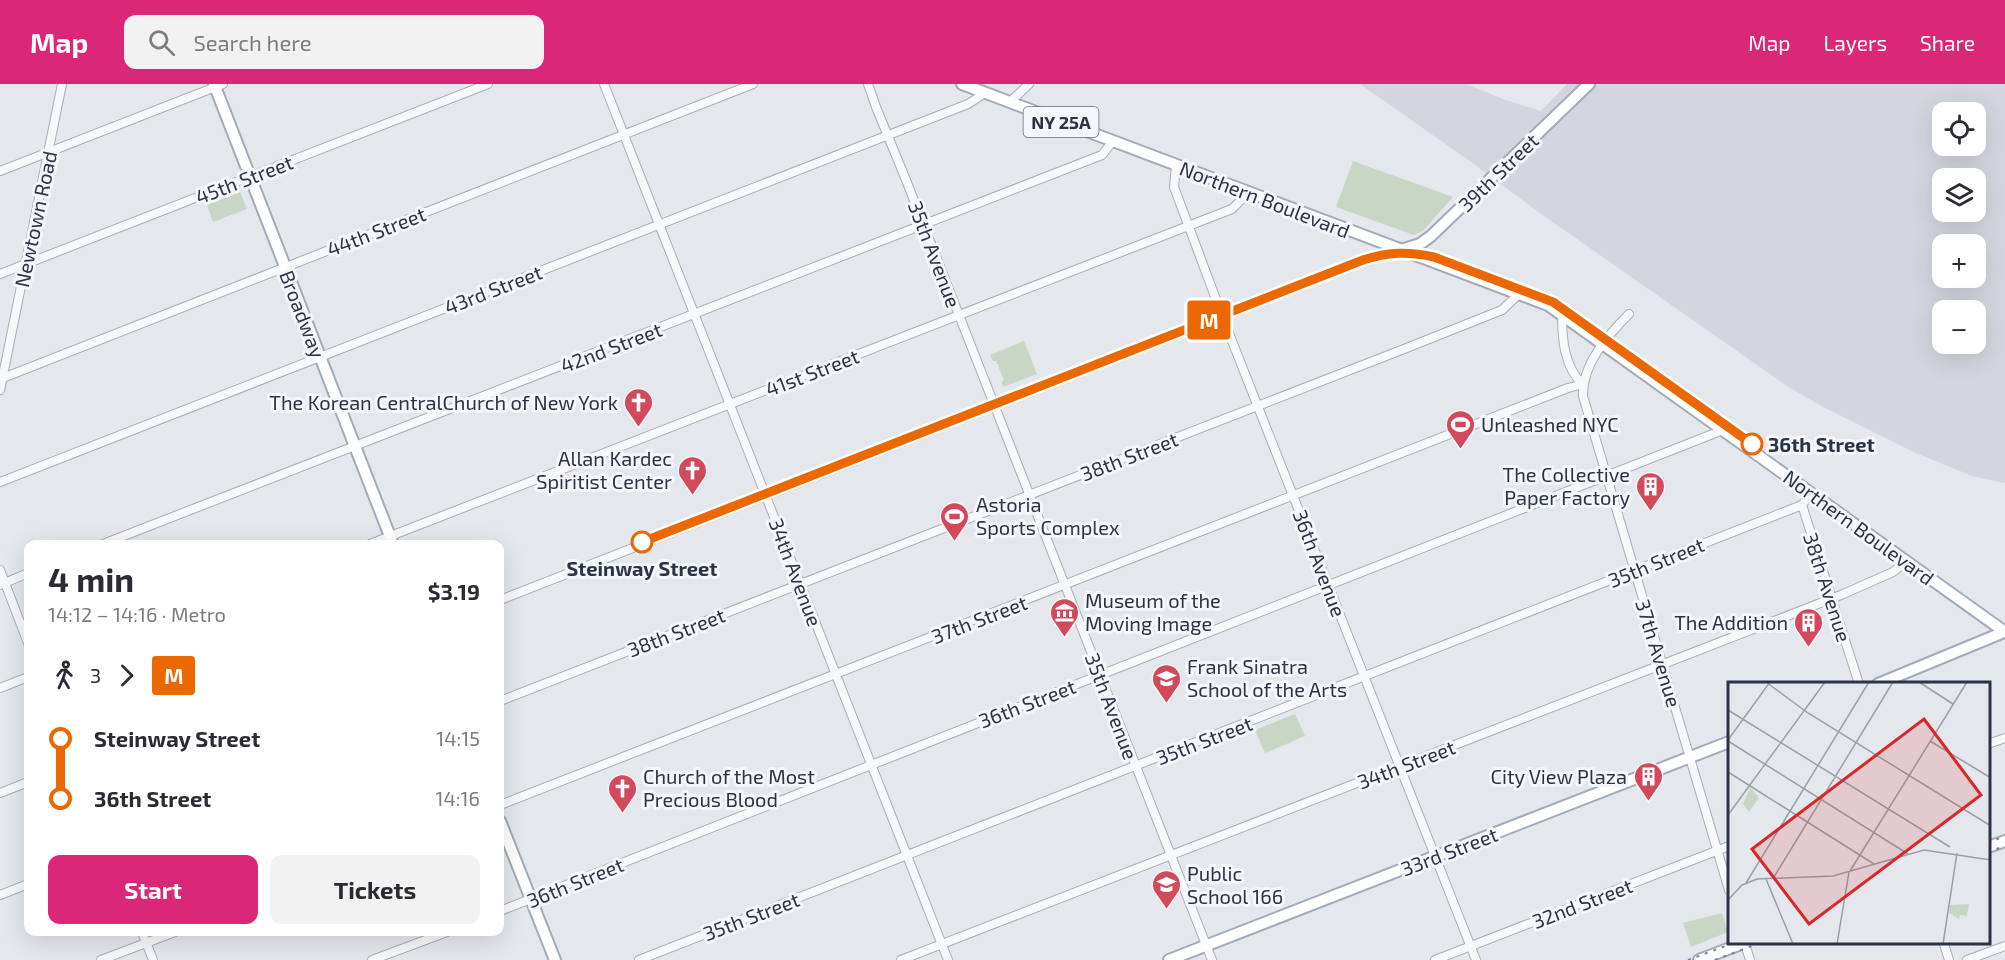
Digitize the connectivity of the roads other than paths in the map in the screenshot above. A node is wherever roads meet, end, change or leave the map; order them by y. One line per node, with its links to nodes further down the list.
1 (62, 84): 15 (street, Newtown Road)
2 (488, 84): 18 (street, 45th Street)
3 (604, 84): 12 (street, 34th Avenue)
4 (753, 84): 12 (street, 44th Street)
5 (868, 84): 13 (street, 35th Avenue)
6 (962, 84): 10 (main road, Northern Boulevard / NY 25A)
7 (1029, 84): 11 (street)
8 (1589, 84): 23 (main road, 39th Street)
9 (217, 85): 15 (street); 18 (main road, Broadway)
10 (985, 93): 11 (main road, Northern Boulevard / NY 25A); 13 (street, 43rd Street)
11 (1010, 102): 14 (main road, Northern Boulevard / NY 25A)
12 (624, 134): 20 (street, 34th Avenue); 25 (street, 44th Street)
13 (888, 135): 20 (street, 43rd Street); 21 (street, 35th Avenue)
14 (1113, 141): 16 (main road, Northern Boulevard / NY 25A); 21 (street, 42nd Street)
15 (49, 152): 17 (street); 24 (street, Newtown Road)
16 (1176, 165): 19 (main road, Northern Boulevard / NY 25A); 22 (street, 36th Avenue)
17 (0, 171)
18 (249, 177): 24 (street, 45th Street); 25 (main road, Broadway)
19 (1249, 192): 22 (street, 41st Street); 23 (main road, Northern Boulevard / NY 25A)
20 (659, 224): 28 (street, 34th Avenue); 34 (street, 43rd Street)
21 (923, 225): 28 (street, 42nd Street); 31 (street, 35th Avenue)
22 (1189, 225): 31 (street, 41st Street); 32 (street, 36th Avenue)
23 (1401, 250): 27 (main road, Northern Boulevard / NY 25A); 32 (street)
24 (26, 264): 26 (street, 45th Street); 35 (street, Newtown Road)
25 (284, 266): 34 (main road, Broadway); 35 (street, 44th Street)
26 (0, 274)
27 (1519, 294): 29 (main road, Northern Boulevard / NY 25A); 39 (street, 38th Street)
28 (694, 314): 38 (street, 34th Avenue); 42 (street, 42nd Street)
29 (1562, 314): 33 (main road, Northern Boulevard / NY 25A); 36 (street, 37th Avenue)
30 (1629, 314): 33 (street)
31 (958, 315): 38 (street, 41st Street); 40 (street, 35th Avenue)
32 (1223, 318): 39 (street, 36th Avenue); 40 (street)
33 (1604, 344): 36 (street); 41 (main road, Northern Boulevard / NY 25A)
34 (319, 356): 42 (main road, Broadway); 44 (street, 43rd Street)
35 (2, 378): 37 (street, Newtown Road)
36 (1583, 384): 43 (street, 37th Avenue); 48 (street, 37th Street)
37 (0, 390)
38 (730, 404): 47 (street, 34th Avenue); 52 (street, 41st Street)
39 (1258, 406): 46 (street, 38th Street); 48 (street, 36th Avenue)
40 (994, 408): 46 (street, 35th Avenue); 47 (street)
41 (1723, 430): 43 (street, 36th Street); 45 (main road, Northern Boulevard / NY 25A)
42 (355, 447): 50 (street, 42nd Street); 51 (main road, Broadway)
43 (1606, 477): 55 (street, 37th Avenue); 60 (street, 36th Street)
44 (0, 482)
45 (1811, 493): 49 (street, 38th Avenue); 53 (main road, Northern Boulevard / NY 25A)
46 (1029, 495): 58 (street, 38th Street); 59 (street, 35th Avenue)
47 (766, 496): 58 (street, 34th Avenue); 61 (street)
48 (1294, 496): 59 (street, 37th Street); 60 (street, 36th Avenue)
49 (1802, 505): 55 (street, 35th Street); 62 (street, 38th Avenue)
50 (113, 540)
51 (391, 540)
52 (393, 540)
53 (1907, 561): 62 (street, 34th Street); 63 (main road, Northern Boulevard / NY 25A)
54 (0, 570): 57 (street)
55 (1634, 570): 65 (street, 37th Avenue); 68 (street, 35th Street)
56 (24, 575): 57 (street)
57 (2, 584): 64 (street)
58 (800, 584): 66 (street, 34th Avenue); 73 (street, 38th Street)
59 (1065, 585): 66 (street, 37th Street); 67 (street, 35th Avenue)
60 (1329, 586): 67 (street, 36th Street); 68 (street, 36th Avenue)
61 (504, 598)
62 (1832, 598): 65 (street, 34th Street); 70 (street, 38th Avenue)
63 (2005, 632): 71 (main road)
64 (24, 634)
65 (1662, 664): 77 (street, 37th Avenue); 80 (street, 34th Street)
66 (836, 674): 78 (street, 34th Avenue); 83 (street, 37th Street)
67 (1100, 675): 78 (street, 36th Street); 79 (street, 35th Avenue)
68 (1365, 677): 79 (street, 35th Street); 80 (street, 36th Avenue)
69 (24, 679): 72 (street)
70 (1858, 682)
71 (1883, 682)
72 (0, 688)
73 (504, 699)
74 (2005, 738): 76 (street)
75 (1728, 742): 77 (main road, 33rd Street)
76 (1990, 744)
77 (1690, 758): 88 (street, 37th Avenue); 91 (main road, 33rd Street)
78 (871, 764): 89 (street, 34th Avenue); 95 (street, 36th Street)
79 (1136, 766): 89 (street, 35th Street); 90 (street, 35th Avenue)
80 (1400, 766): 90 (street, 34th Street); 91 (street, 36th Avenue)
81 (24, 784): 82 (street)
82 (0, 793)
83 (504, 803)
84 (504, 831): 95 (main road)
85 (2005, 841): 87 (main road)
86 (1728, 846): 88 (street, 32nd Street)
87 (1990, 847)
88 (1717, 850): 93 (street, 37th Avenue); 106 (street, 32nd Street)
89 (907, 855): 101 (street, 34th Avenue); 112 (street, 35th Street)
90 (1171, 855): 101 (street, 34th Street); 105 (street, 35th Avenue)
91 (1435, 856): 105 (main road, 33rd Street); 106 (street, 36th Avenue)
92 (24, 886): 94 (street)
93 (1728, 887)
94 (0, 895)
95 (531, 900): 96 (street, 36th Street); 111 (main road)
96 (504, 910)
97 (143, 936): 100 (street)
98 (164, 936): 100 (street)
99 (436, 936): 110 (street)
100 (146, 943): 108 (street); 109 (street)
101 (942, 944): 113 (street, 34th Street); 114 (street, 34th Avenue)
102 (1740, 945): 119 (main road)
103 (1743, 945): 120 (street)
104 (1944, 945): 121 (street)
105 (1206, 946): 115 (main road, 33rd Street); 116 (street, 35th Avenue)
106 (1470, 946): 117 (street, 32nd Street); 118 (street, 36th Avenue)
107 (2005, 946): 122 (street)
108 (101, 960)
109 (153, 960)
110 (372, 960)
111 (555, 960)
112 (639, 960)
113 (902, 960)
114 (948, 960)
115 (1169, 960)
116 (1212, 960)
117 (1435, 960)
118 (1476, 960)
119 (1699, 960)
120 (1750, 960)
121 (1949, 960)
122 (1967, 960)

